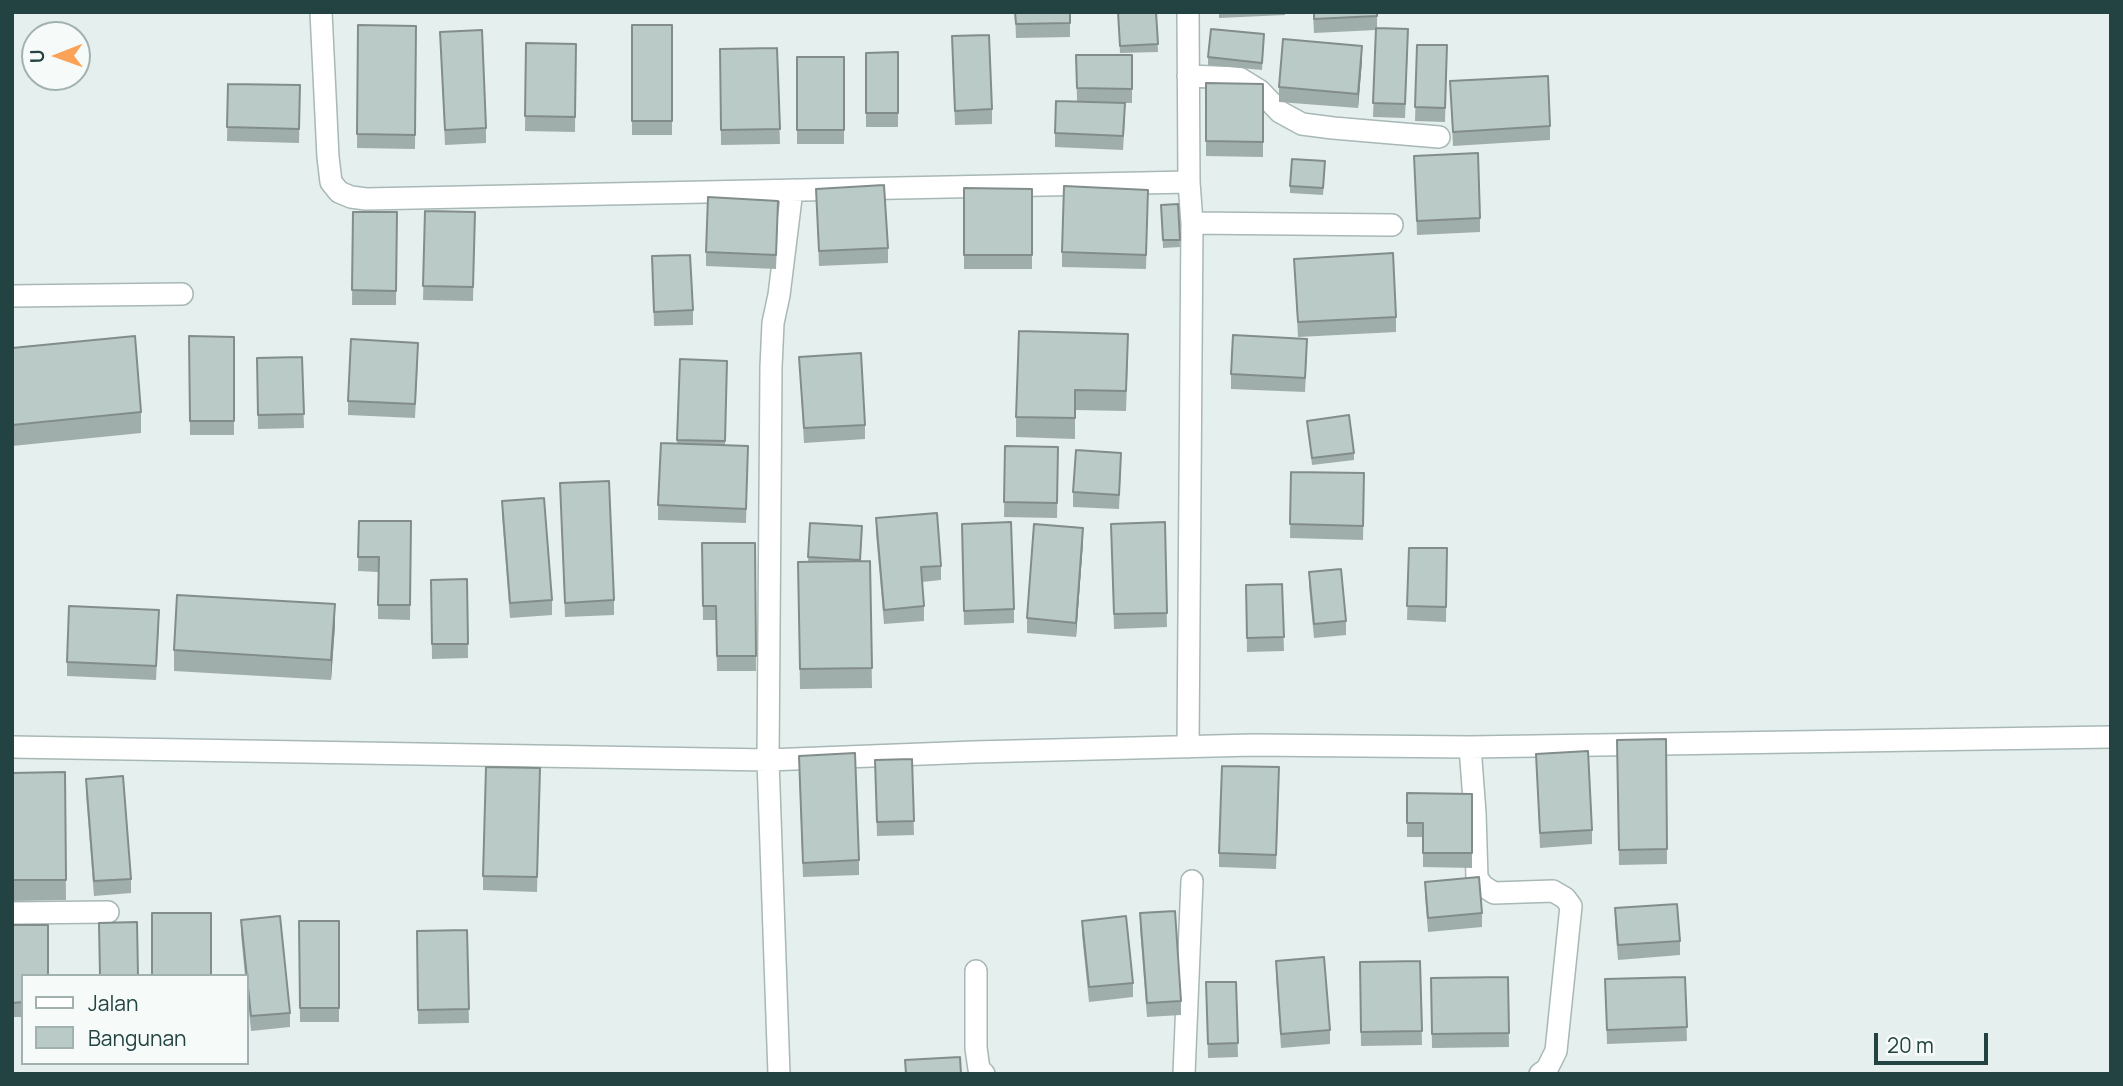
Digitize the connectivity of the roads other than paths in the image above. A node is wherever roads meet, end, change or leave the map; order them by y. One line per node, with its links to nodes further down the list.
1 (321, 12): 6 (street)
2 (1188, 12): 3 (street)
3 (1188, 76): 4 (street); 5 (street)
4 (1439, 137)
5 (1189, 183): 6 (street); 7 (street)
6 (792, 190): 15 (street)
7 (1192, 223): 8 (street); 13 (street)
8 (1392, 225)
9 (182, 294): 10 (street)
10 (12, 296)
11 (2111, 737): 14 (street)
12 (12, 747): 15 (street)
13 (1188, 747): 14 (street); 15 (street)
14 (1470, 747): 23 (street)
15 (768, 761): 20 (street)
16 (1192, 881): 22 (street)
17 (108, 912): 18 (street)
18 (12, 913)
19 (976, 971): 21 (street)
20 (779, 1074)
21 (984, 1074)
22 (1184, 1074)
23 (1540, 1074)

